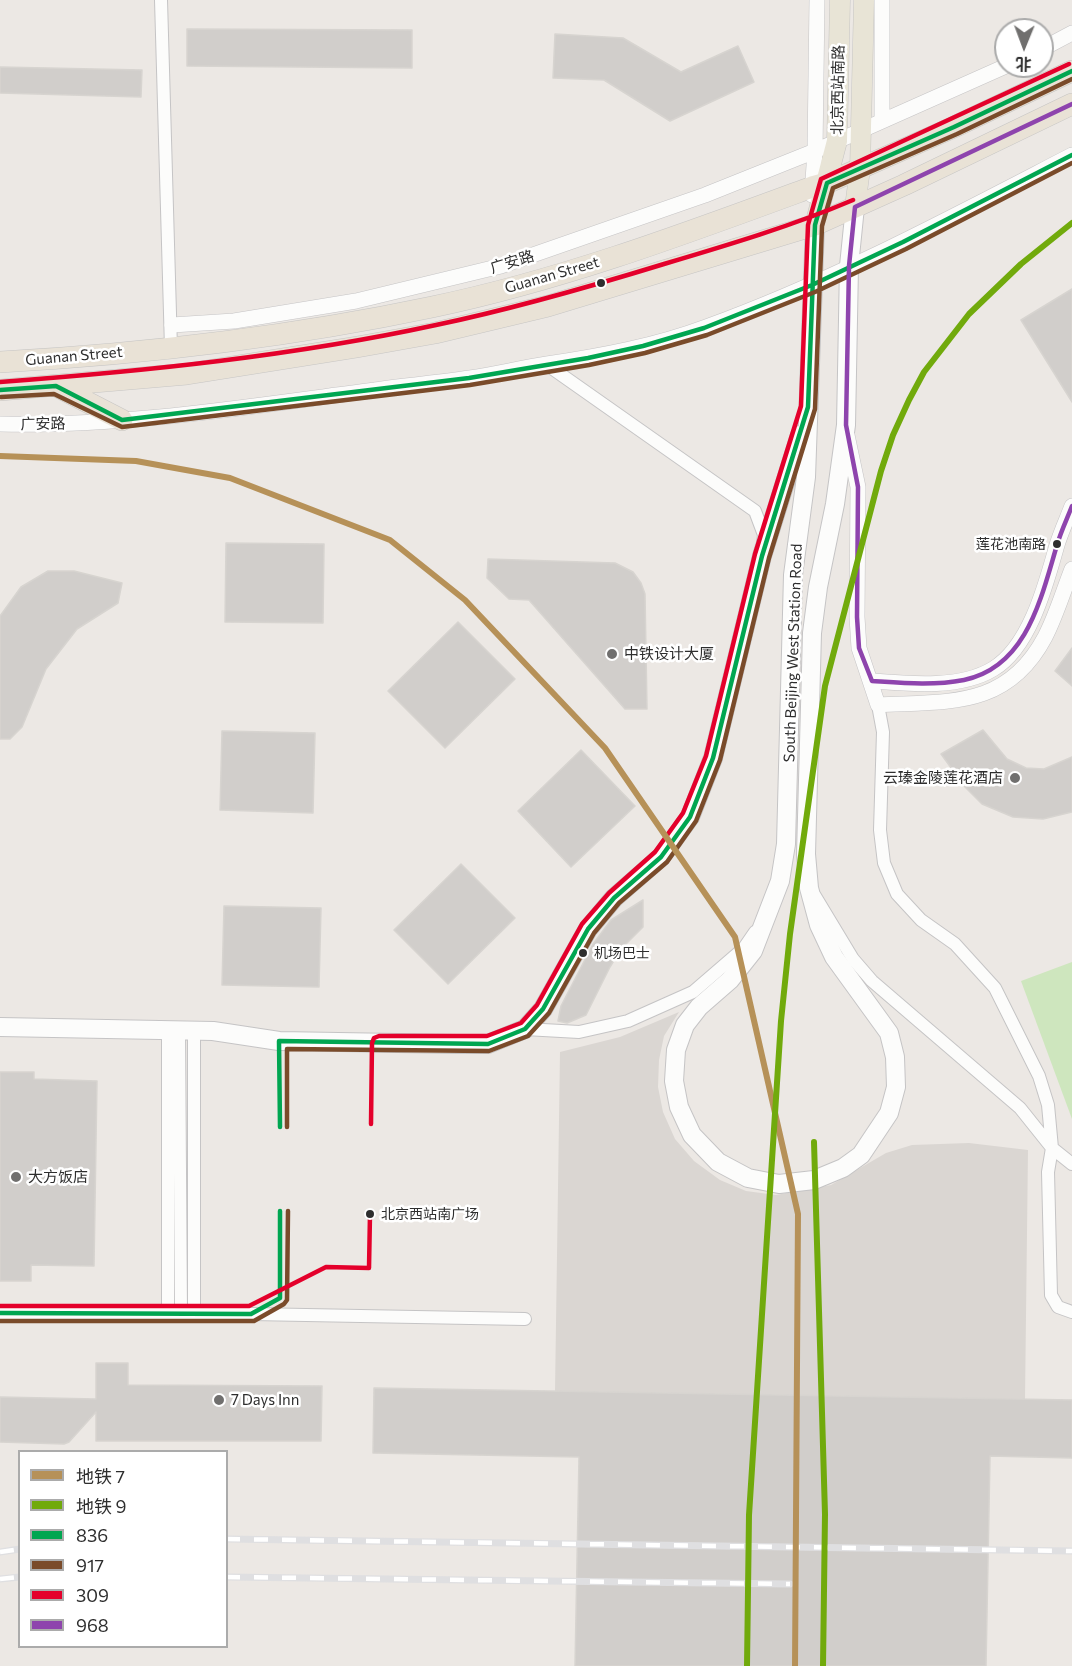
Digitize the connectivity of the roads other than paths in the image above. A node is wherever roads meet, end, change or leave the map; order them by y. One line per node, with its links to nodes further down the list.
1 (161, 0): 22 (street)
2 (818, 0): 14 (street)
3 (840, 0): 13 (main road, 北京西站南路)
4 (864, 0): 12 (main road, South Beijing West Station Road)
5 (882, 0): 11 (street)
6 (1072, 33): 7 (street)
7 (1054, 43)
8 (994, 71): 11 (street)
9 (1072, 71): 16 (highway, Guanan Street)
10 (1072, 104): 18 (highway, Guanan Street)
11 (882, 121): 12 (street)
12 (861, 131): 13 (street, 广安路); 16 (main road, South Beijing West Station Road)
13 (837, 141): 14 (street, 广安路); 17 (main road, 北京西站南路)
14 (815, 151): 17 (street); 22 (street, 广安路)
15 (1072, 155): 20 (street)
16 (860, 169): 17 (highway, Guanan Street); 18 (main road, South Beijing West Station Road)
17 (820, 185): 19 (main road, 北京西站南路); 23 (highway, Guanan Street)
18 (855, 207): 19 (highway, Guanan Street); 20 (main road, South Beijing West Station Road)
19 (815, 225): 21 (main road, 北京西站南路); 26 (highway, Guanan Street)
20 (849, 266): 21 (street, 广安路); 31 (main road, South Beijing West Station Road)
21 (812, 285): 25 (street, 广安路); 28 (main road, South Beijing West Station Road)
22 (172, 325): 23 (street)
23 (171, 348): 24 (highway, Guanan Street)
24 (0, 362)
25 (546, 364): 29 (street, 广安路); 33 (street)
26 (56, 386): 27 (highway, Guanan Street); 29 (highway)
27 (0, 390)
28 (808, 407): 33 (main road); 38 (main road, South Beijing West Station Road)
29 (122, 420): 30 (street, 广安路)
30 (0, 424)
31 (846, 425): 35 (street); 37 (main road, South Beijing West Station Road)
32 (1072, 507): 35 (street)
33 (762, 556): 40 (main road)
34 (1072, 569): 36 (street)
35 (872, 681): 36 (street)
36 (878, 705): 42 (street)
37 (809, 888): 38 (main road, South Beijing West Station Road); 42 (street)
38 (770, 912): 40 (street)
39 (0, 1027): 41 (main road)
40 (525, 1029): 41 (main road)
41 (181, 1030): 46 (street); 47 (street)
42 (1052, 1148): 43 (street); 44 (street)
43 (1072, 1164)
44 (1072, 1312)
45 (0, 1313): 46 (street)
46 (175, 1313): 47 (street)
47 (194, 1313): 48 (street)
48 (525, 1319)

